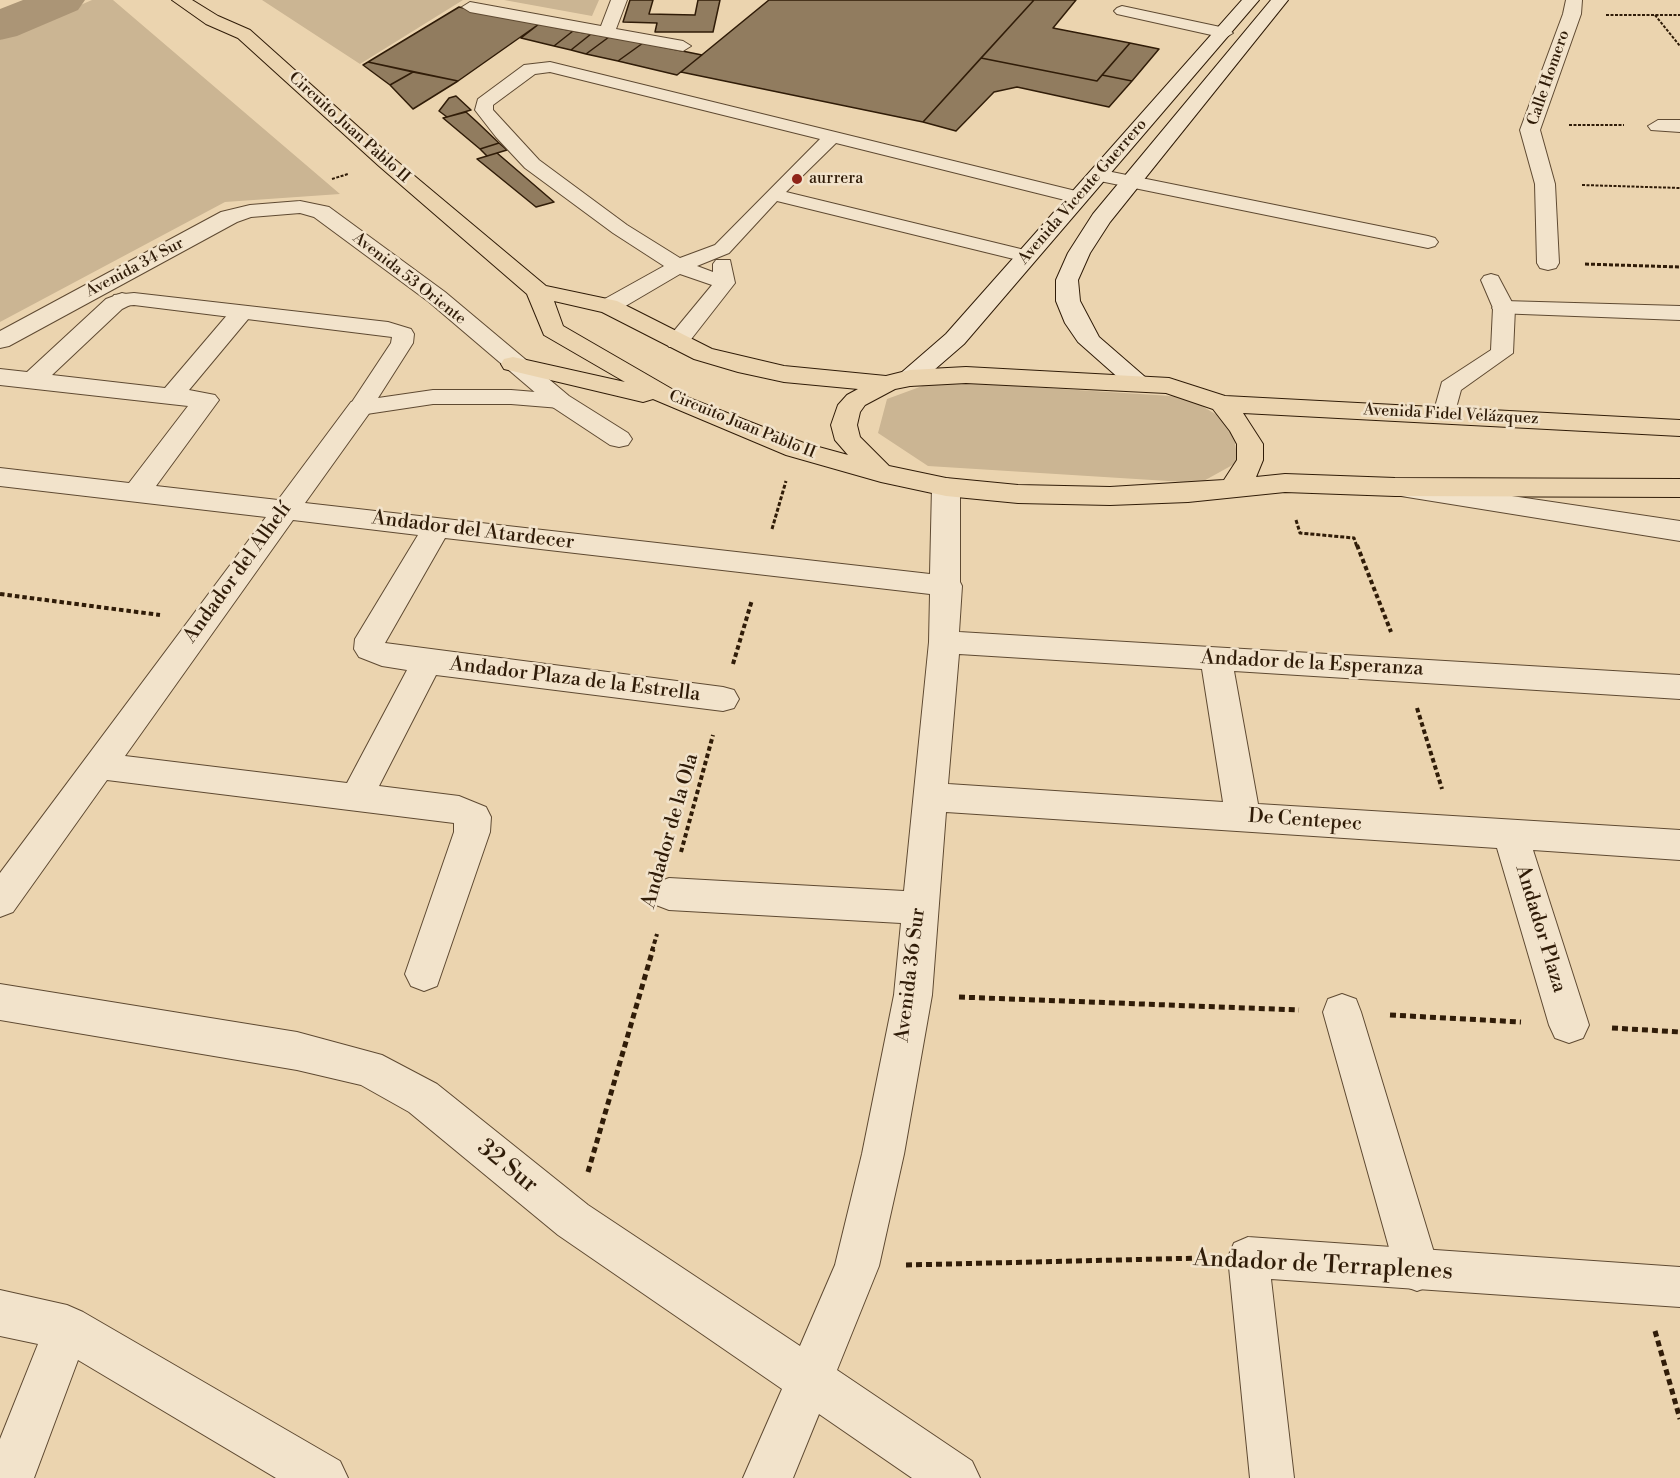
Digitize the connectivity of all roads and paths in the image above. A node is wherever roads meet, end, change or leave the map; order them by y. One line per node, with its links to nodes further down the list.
1 (180, 0): 13 (main road, Circuito Juan Pablo II)
2 (619, 0): 11 (lane)
3 (1251, 0): 12 (street, Avenida Vicente Guerrero)
4 (1280, 0): 21 (street, Avenida Vicente Guerrero)
5 (470, 7): 11 (lane)
6 (1573, 7): 9 (path); 16 (street, Calle Homero)
7 (1122, 11): 12 (lane)
8 (235, 12): 13 (main road, Circuito Juan Pablo II)
9 (1655, 15): 10 (path); 15 (path)
10 (1680, 15)
11 (608, 32): 14 (lane)
12 (1225, 33): 20 (street, Avenida Vicente Guerrero)
13 (244, 34): 34 (main road, Circuito Juan Pablo II)
14 (683, 46)
15 (1680, 46)
16 (1532, 124): 17 (path); 22 (street, Calle Homero)
17 (1658, 126): 18 (street)
18 (1680, 126)
19 (832, 137): 24 (lane); 25 (lane); 31 (lane)
20 (1097, 175): 21 (lane); 25 (street, Avenida Vicente Guerrero)
21 (1132, 182): 27 (lane); 46 (street, Avenida Vicente Guerrero)
22 (1545, 184): 23 (path); 30 (street, Calle Homero)
23 (1680, 188)
24 (773, 194): 28 (lane); 29 (lane)
25 (1077, 197): 29 (street, Avenida Vicente Guerrero)
26 (274, 207): 40 (street, Avenida 34 Sur); 42 (street, Avenida 53 Oriente)
27 (1428, 242)
28 (722, 249): 31 (lane); 33 (lane)
29 (1026, 256): 45 (street, Avenida Vicente Guerrero)
30 (1548, 263)
31 (678, 266): 33 (lane); 36 (lane)
32 (1491, 280): 37 (lane)
33 (725, 283): 41 (lane)
34 (538, 291): 36 (main road, Circuito Juan Pablo II); 49 (main road, Circuito Juan Pablo II)
35 (122, 300): 38 (lane); 44 (street)
36 (609, 306): 41 (main road, Circuito Juan Pablo II)
37 (1504, 308): 39 (street); 52 (lane)
38 (242, 312): 47 (street); 51 (lane)
39 (1680, 313)
40 (0, 341)
41 (677, 342): 45 (main road, Circuito Juan Pablo II)
42 (513, 364): 48 (street, Avenida 53 Oriente); 49 (main road)
43 (0, 377): 44 (street)
44 (33, 380): 47 (street)
45 (898, 381): 46 (main road, Circuito Juan Pablo II); 56 (main road)
46 (1139, 383): 50 (main road, Avenida Fidel Velázquez)
47 (172, 395): 62 (street)
48 (560, 401): 51 (lane); 54 (street, Avenida 53 Oriente)
49 (675, 401): 55 (main road, Circuito Juan Pablo II)
50 (1222, 404): 52 (main road, Avenida Fidel Velázquez); 60 (main road)
51 (360, 408): 63 (street, Andador del Alhelí)
52 (1445, 414): 53 (main road, Avenida Fidel Velázquez)
53 (1680, 429)
54 (619, 439)
55 (795, 449): 56 (main road, Circuito Juan Pablo II); 66 (path, Andador de la Ola)
56 (881, 473): 58 (main road, Circuito Juan Pablo II)
57 (0, 477): 62 (street, Andador del Atardecer)
58 (946, 487): 60 (main road, Circuito Juan Pablo II); 67 (street, Avenida 36 Sur)
59 (1395, 487): 60 (main road); 61 (main road); 65 (street)
60 (1233, 488)
61 (1680, 488)
62 (137, 492): 63 (street, Andador del Atardecer)
63 (284, 509): 64 (street, Andador del Atardecer); 70 (street, Andador del Alhelí)
64 (437, 527): 66 (street, Andador del Atardecer); 73 (street, Andador Plaza de la Estrella)
65 (1680, 531)
66 (762, 564): 67 (street, Andador del Atardecer); 75 (path, Andador de la Ola)
67 (946, 586): 71 (street, Avenida 36 Sur)
68 (2, 595): 69 (path); 70 (path)
69 (0, 600)
70 (203, 620): 76 (street, Andador del Alhelí)
71 (944, 642): 72 (street, Andador de la Esperanza); 78 (street, Avenida 36 Sur)
72 (1216, 658): 74 (street, Andador de la Esperanza); 79 (street)
73 (427, 662): 75 (street, Andador Plaza de la Estrella); 77 (street, Andador Plaza de la Estrella)
74 (1680, 687)
75 (723, 699): 82 (path, Andador de la Ola)
76 (98, 766): 77 (street); 83 (street, Andador del Alhelí)
77 (357, 796): 85 (street)
78 (929, 797): 79 (street, De Centepec); 84 (street, Avenida 36 Sur)
79 (1243, 817): 80 (street, De Centepec)
80 (1510, 834): 81 (street, De Centepec); 88 (street, Andador Plaza)
81 (1680, 845)
82 (669, 894): 84 (street); 89 (path, Andador de la Ola)
83 (0, 901)
84 (919, 908): 91 (street, Avenida 36 Sur)
85 (424, 974)
86 (0, 1002): 89 (street, 32 Sur)
87 (1342, 1012): 92 (street)
88 (1569, 1025)
89 (573, 1220): 96 (street, 32 Sur)
90 (1248, 1257): 91 (path, Andador de Terraplenes); 92 (lane, Andador de Terraplenes); 102 (lane)
91 (857, 1266): 96 (street, Avenida 36 Sur)
92 (1417, 1269): 93 (lane, Andador de Terraplenes)
93 (1661, 1286): 97 (path)
94 (0, 1312): 95 (street)
95 (67, 1328): 98 (street); 99 (street)
96 (810, 1379): 100 (street, Avenida 36 Sur); 101 (street, 32 Sur)
97 (1680, 1419)
98 (321, 1477)
99 (9, 1478)
100 (768, 1478)
101 (955, 1478)
102 (1272, 1478)

